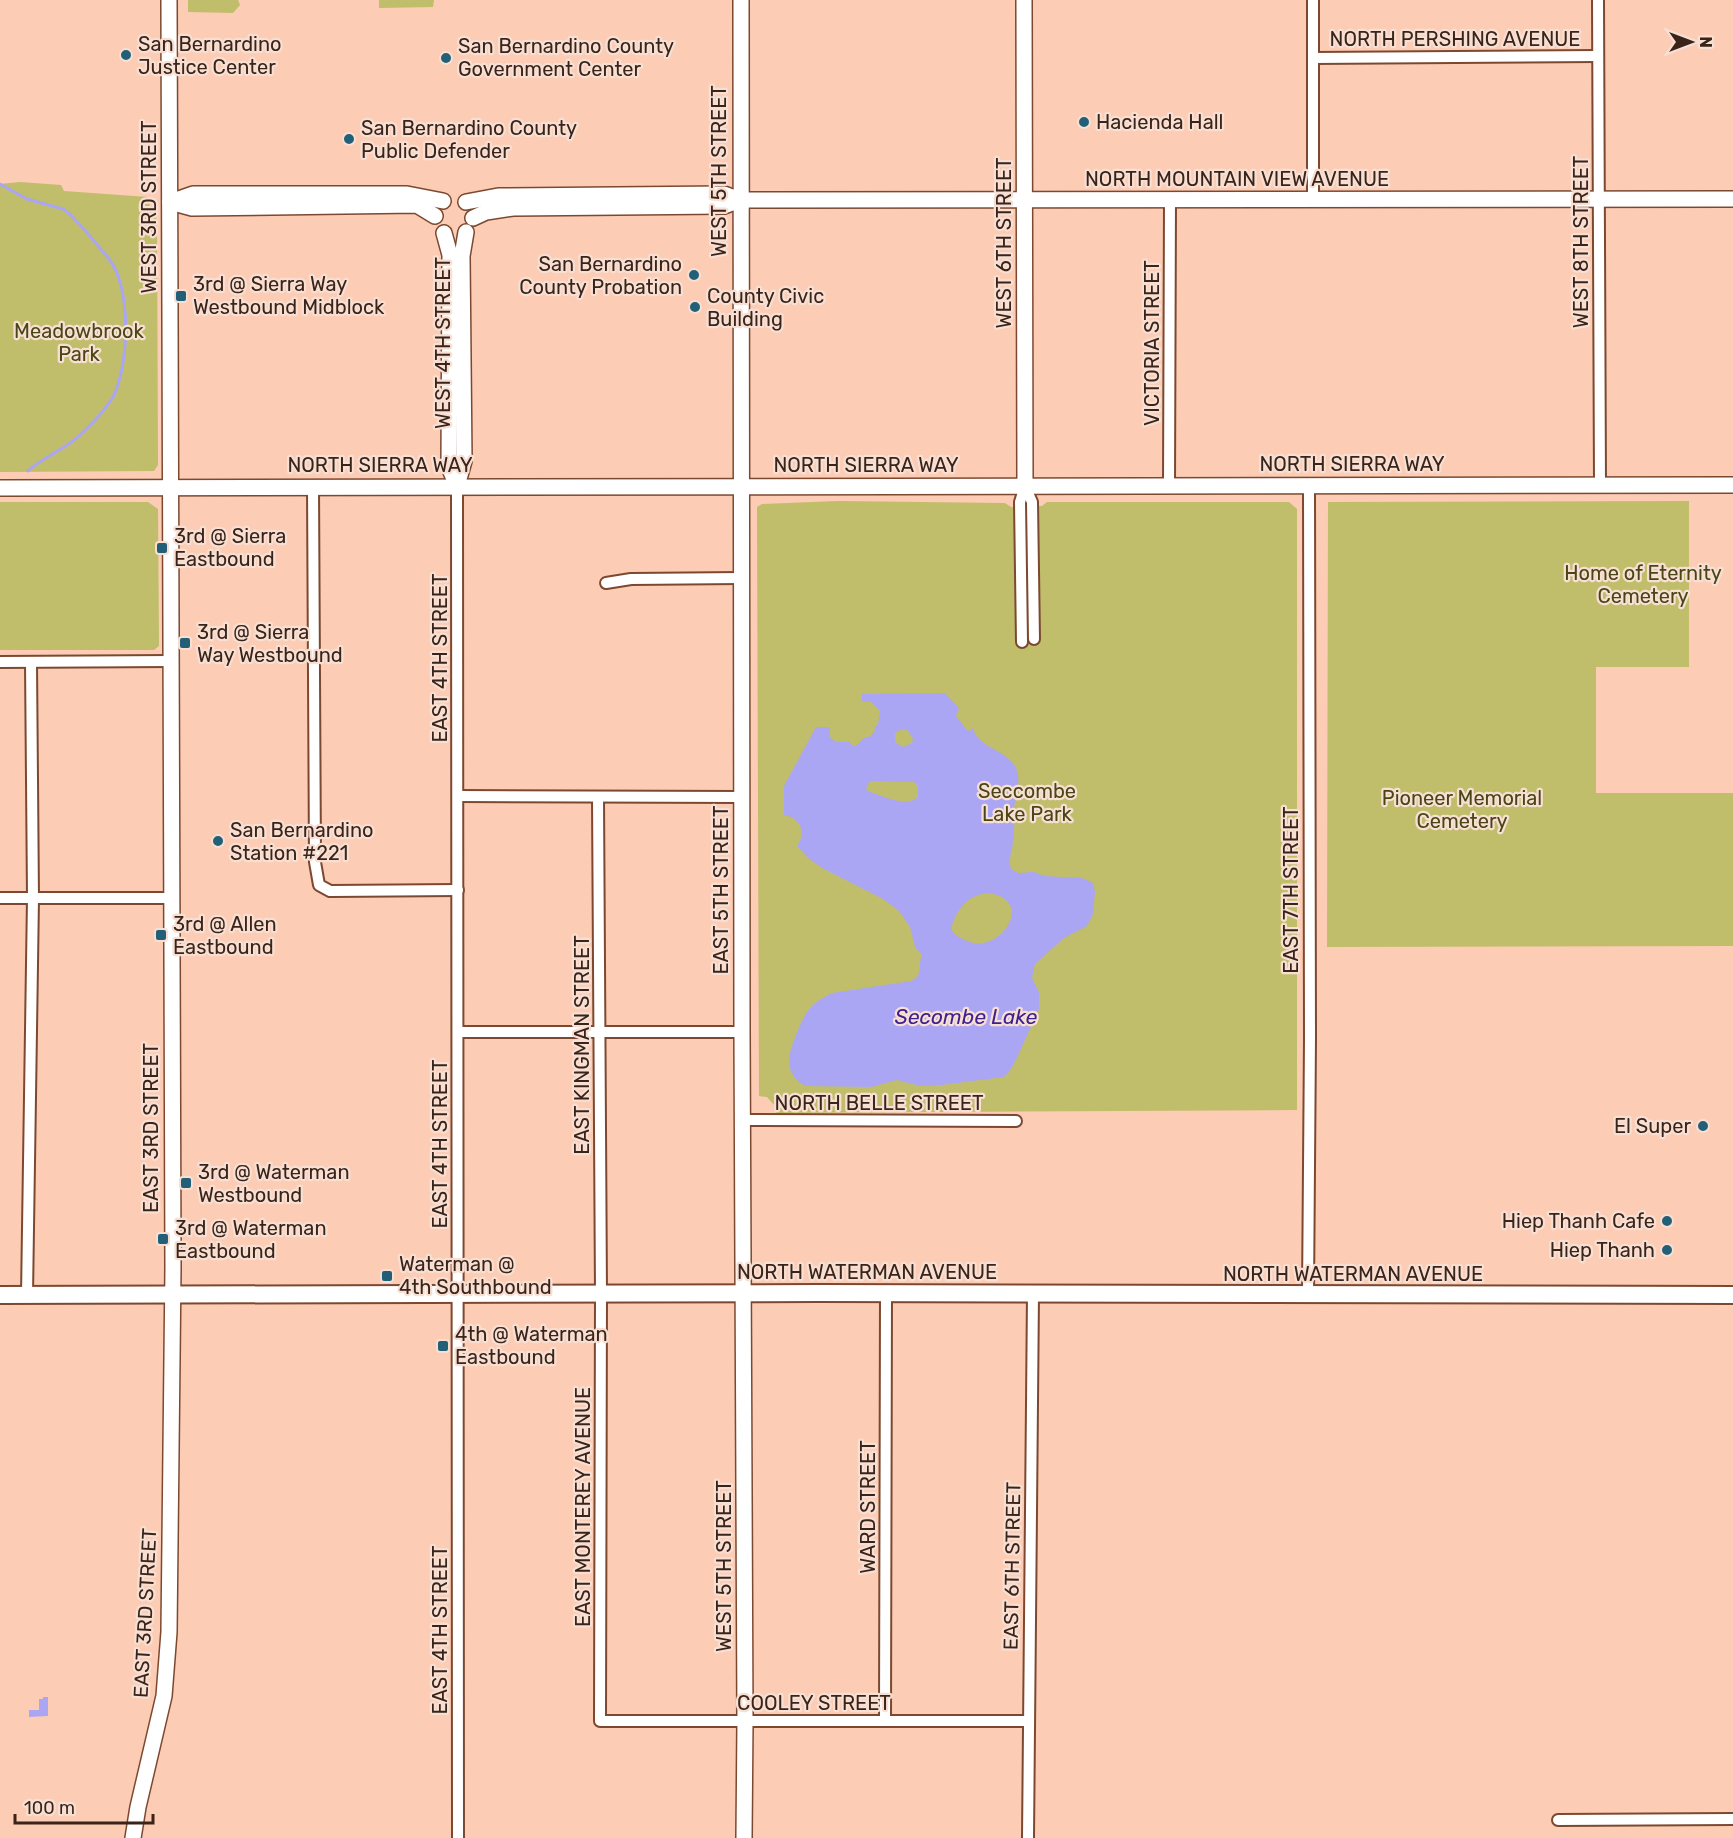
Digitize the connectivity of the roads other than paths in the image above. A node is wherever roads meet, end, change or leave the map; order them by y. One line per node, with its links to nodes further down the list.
1 (169, 0): 15 (street, WEST 3RD STREET)
2 (741, 0): 9 (street, WEST 5TH STREET)
3 (1024, 0): 13 (street, WEST 6TH STREET)
4 (1312, 0): 7 (street)
5 (1598, 0): 6 (street, WEST 8TH STREET)
6 (1598, 56): 7 (street, NORTH PERSHING AVENUE); 11 (street, WEST 8TH STREET)
7 (1313, 58): 10 (street)
8 (1733, 199): 11 (street, NORTH MOUNTAIN VIEW AVENUE)
9 (740, 200): 13 (street, NORTH MOUNTAIN VIEW AVENUE); 16 (street, NORTH MOUNTAIN VIEW AVENUE); 18 (street, NORTH MOUNTAIN VIEW AVENUE); 27 (street, WEST 5TH STREET)
10 (1312, 200): 11 (street, NORTH MOUNTAIN VIEW AVENUE); 14 (street, NORTH MOUNTAIN VIEW AVENUE)
11 (1599, 200): 23 (street, WEST 8TH STREET)
12 (443, 201): 15 (street); 16 (street); 17 (street)
13 (1024, 201): 14 (street, NORTH MOUNTAIN VIEW AVENUE); 28 (street, WEST 6TH STREET)
14 (1170, 201): 21 (street, VICTORIA STREET)
15 (170, 202): 17 (street); 29 (street, WEST 3RD STREET)
16 (466, 202): 18 (street)
17 (435, 216): 20 (street)
18 (473, 218): 19 (street)
19 (466, 232): 20 (street); 26 (street, WEST 4TH STREET)
20 (444, 233): 26 (street, WEST 4TH STREET)
21 (1169, 485): 22 (street, NORTH SIERRA WAY); 28 (street, NORTH SIERRA WAY)
22 (1309, 485): 23 (street, NORTH SIERRA WAY); 55 (street, EAST 7TH STREET)
23 (1600, 485): 24 (street, NORTH SIERRA WAY)
24 (1733, 485)
25 (313, 486): 26 (street, NORTH SIERRA WAY); 29 (street, NORTH SIERRA WAY); 41 (street)
26 (458, 486): 27 (street, NORTH SIERRA WAY); 38 (street, EAST 4TH STREET)
27 (741, 486): 28 (street, NORTH SIERRA WAY); 31 (street, EAST 5TH STREET)
28 (1025, 486): 33 (street); 34 (street)
29 (171, 487): 30 (street, NORTH SIERRA WAY); 35 (street, EAST 3RD STREET)
30 (0, 488)
31 (741, 578): 32 (street); 40 (street, EAST 5TH STREET)
32 (606, 583)
33 (1034, 639)
34 (1022, 642)
35 (172, 661): 37 (street); 44 (street, EAST 3RD STREET)
36 (0, 662): 37 (street)
37 (32, 662): 43 (street)
38 (458, 796): 39 (street); 41 (street, EAST 4TH STREET)
39 (598, 796): 40 (street); 45 (street, EAST KINGMAN STREET)
40 (742, 797): 47 (street, EAST 5TH STREET)
41 (458, 890): 46 (street, EAST 4TH STREET)
42 (0, 898): 43 (street)
43 (33, 898): 44 (street); 57 (street)
44 (172, 898): 58 (street, EAST 3RD STREET)
45 (599, 1031): 46 (street); 47 (street); 53 (street, EAST KINGMAN STREET)
46 (458, 1032): 52 (street, EAST 4TH STREET)
47 (742, 1032): 48 (street, EAST 5TH STREET)
48 (742, 1120): 49 (street, NORTH BELLE STREET); 50 (street, EAST 5TH STREET)
49 (1016, 1121)
50 (744, 1293): 51 (main road, NORTH WATERMAN AVENUE); 53 (main road, NORTH WATERMAN AVENUE); 61 (street, WEST 5TH STREET)
51 (886, 1293): 54 (main road, NORTH WATERMAN AVENUE); 62 (street, WARD STREET)
52 (458, 1294): 53 (main road, NORTH WATERMAN AVENUE); 58 (main road, NORTH WATERMAN AVENUE); 67 (street, EAST 4TH STREET)
53 (601, 1294): 60 (street, EAST MONTEREY AVENUE)
54 (1033, 1294): 55 (main road, NORTH WATERMAN AVENUE); 63 (street, EAST 6TH STREET)
55 (1308, 1294): 59 (main road, NORTH WATERMAN AVENUE)
56 (0, 1295): 57 (main road, NORTH WATERMAN AVENUE)
57 (27, 1295): 58 (main road, NORTH WATERMAN AVENUE)
58 (172, 1295): 66 (street, EAST 3RD STREET)
59 (1733, 1295)
60 (600, 1721): 61 (street, COOLEY STREET)
61 (745, 1721): 62 (street, COOLEY STREET); 68 (street, WEST 5TH STREET)
62 (885, 1721): 63 (street, COOLEY STREET)
63 (1029, 1721): 69 (street, EAST 6TH STREET)
64 (1733, 1819): 65 (street)
65 (1558, 1820)
66 (133, 1838)
67 (458, 1838)
68 (744, 1838)
69 (1029, 1838)

